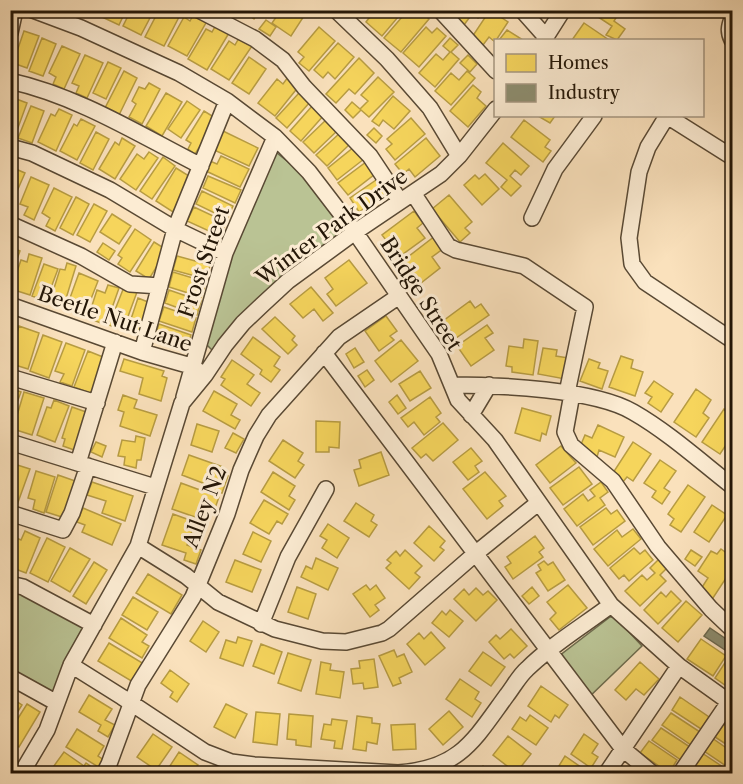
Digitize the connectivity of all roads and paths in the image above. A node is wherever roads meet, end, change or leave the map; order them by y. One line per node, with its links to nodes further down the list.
1 (15, 10): 9 (street)
2 (33, 10): 14 (street, Bridge Street)
3 (199, 10): 24 (street)
4 (336, 10): 21 (street)
5 (440, 10): 12 (street)
6 (522, 10): 10 (street)
7 (563, 10): 10 (street)
8 (732, 19): 11 (street)
9 (10, 33)
10 (545, 39)
11 (732, 40)
12 (494, 70)
13 (10, 81): 23 (street)
14 (226, 101): 19 (street, Bridge Street); 23 (street)
15 (494, 110): 21 (street, Winter Park Drive)
16 (593, 117): 25 (street)
17 (666, 117): 33 (street)
18 (669, 117): 22 (street)
19 (275, 137): 28 (street, Bridge Street); 29 (street, Frost Street)
20 (10, 147): 27 (street)
21 (459, 156): 24 (street, Winter Park Drive)
22 (732, 157)
23 (201, 166): 27 (street)
24 (406, 197): 28 (street, Winter Park Drive); 41 (street)
25 (532, 218)
26 (10, 224): 30 (street)
27 (175, 229): 29 (street); 30 (street)
28 (355, 232): 31 (street, Bridge Street); 37 (street, Winter Park Drive)
29 (225, 253): 37 (street, Frost Street)
30 (160, 286): 35 (street)
31 (399, 296): 36 (street, Alley N2); 39 (street, Bridge Street)
32 (10, 305): 34 (street, Beetle Nut Lane)
33 (732, 340)
34 (115, 342): 35 (street, Beetle Nut Lane); 42 (street)
35 (142, 352): 37 (street, Beetle Nut Lane)
36 (324, 353): 52 (street); 54 (street, Alley N2)
37 (198, 371): 47 (street, Frost Street)
38 (10, 376): 42 (street)
39 (452, 385): 40 (street); 43 (street, Bridge Street)
40 (489, 385): 41 (street); 43 (street)
41 (572, 394): 46 (street); 58 (street)
42 (97, 403): 45 (street)
43 (471, 415): 49 (street, Bridge Street)
44 (10, 442): 45 (street)
45 (83, 464): 47 (street); 50 (street)
46 (732, 486)
47 (155, 487): 51 (street)
48 (326, 489): 56 (street)
49 (538, 503): 52 (street); 55 (street, Bridge Street)
50 (10, 513)
51 (138, 546): 54 (street); 57 (street)
52 (475, 554): 56 (street); 59 (street)
53 (10, 584): 57 (street)
54 (197, 586): 56 (street); 64 (street, Alley N2)
55 (611, 605): 59 (street); 61 (street, Bridge Street)
56 (261, 624)
57 (94, 625): 60 (street)
58 (732, 629)
59 (550, 651): 64 (street); 66 (street)
60 (71, 665): 63 (street); 64 (street)
61 (679, 666): 65 (street, Bridge Street); 66 (street)
62 (10, 677): 63 (street)
63 (57, 703): 67 (street)
64 (132, 703): 68 (street, Alley N2)
65 (731, 703): 71 (street)
66 (623, 749): 69 (street); 70 (street)
67 (25, 772)
68 (104, 774)
69 (606, 774)
70 (653, 774)
71 (680, 774)

